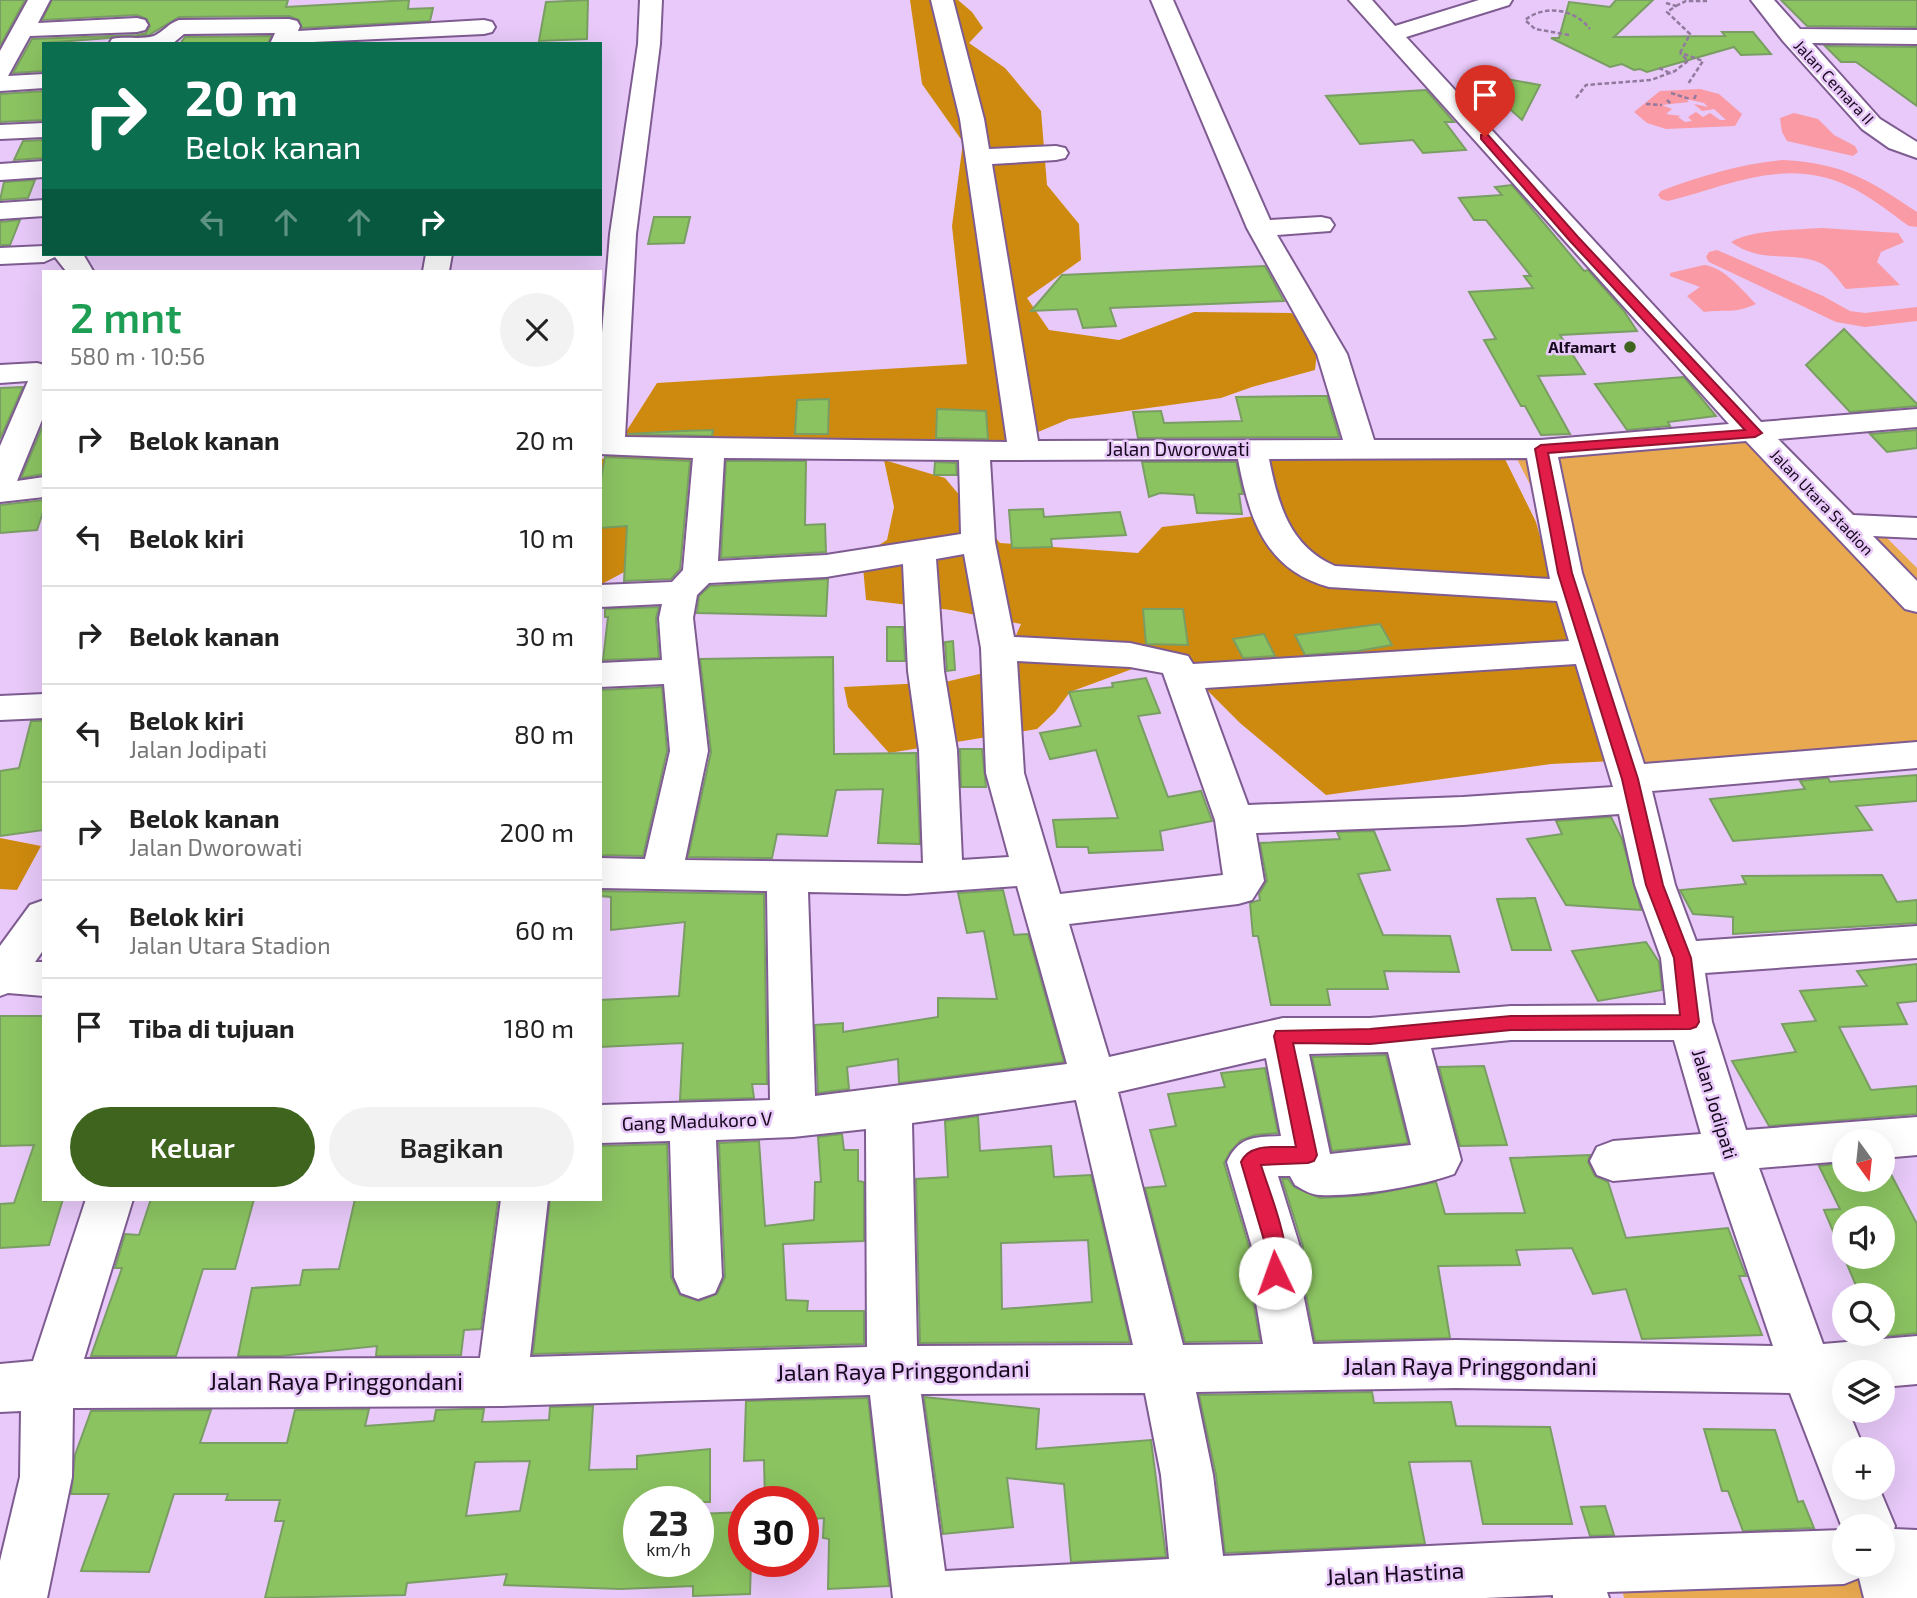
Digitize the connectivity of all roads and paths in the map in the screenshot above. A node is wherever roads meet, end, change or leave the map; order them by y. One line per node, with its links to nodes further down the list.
1 (652, 0): 41 (street)
2 (942, 0): 38 (street)
3 (1162, 0): 46 (street)
4 (1762, 0): 17 (street, Jalan Cemara II)
5 (1489, 1): 15 (street)
6 (1707, 1): 9 (path)
7 (1371, 2): 15 (street, Jalan Utara Stadion)
8 (1666, 3): 9 (path)
9 (1676, 6): 22 (path)
10 (357, 19): 12 (street)
11 (136, 25): 20 (street)
12 (288, 26): 13 (street); 19 (street)
13 (484, 27)
14 (1590, 29): 16 (path)
15 (1392, 34): 53 (street, Jalan Utara Stadion)
16 (1569, 35)
17 (1791, 36): 18 (street); 36 (street, Jalan Cemara II)
18 (1917, 37)
19 (160, 42)
20 (13, 43): 21 (street); 25 (street)
21 (42, 47)
22 (1680, 53): 24 (path); 26 (path)
23 (1659, 68): 24 (path)
24 (1672, 74): 29 (path)
25 (42, 79)
26 (1688, 84)
27 (1671, 93): 28 (path)
28 (1693, 97)
29 (1576, 99)
30 (1667, 100): 32 (path)
31 (1646, 104): 33 (path)
32 (1671, 104)
33 (1662, 105)
34 (42, 130): 35 (street)
35 (0, 132)
36 (1916, 150)
37 (1056, 153): 38 (street)
38 (978, 157): 65 (street)
39 (42, 169): 40 (street)
40 (0, 172)
41 (630, 198): 42 (street); 47 (street)
42 (602, 199)
43 (42, 208): 44 (street)
44 (0, 211)
45 (1321, 225): 46 (street)
46 (1260, 228): 60 (street)
47 (611, 234): 58 (street)
48 (42, 254): 49 (street)
49 (0, 256)
50 (42, 373): 51 (street)
51 (0, 374)
52 (42, 388): 54 (street)
53 (1724, 401): 56 (street); 57 (street, Jalan Utara Stadion)
54 (37, 410): 59 (street)
55 (1917, 418): 56 (street, Jalan Dworowati)
56 (1827, 426): 57 (street, Jalan Dworowati)
57 (1755, 433): 63 (street, Jalan Dworowati); 69 (street, Jalan Utara Stadion)
58 (605, 445): 61 (street, Jalan Dworowati)
59 (7, 446): 66 (street)
60 (1361, 448): 62 (street, Jalan Dworowati); 63 (street, Jalan Dworowati)
61 (709, 449): 64 (street, Jalan Dworowati); 73 (street)
62 (1251, 449): 65 (street, Jalan Dworowati); 74 (street)
63 (1541, 449): 74 (street, Jalan Jodipati)
64 (974, 450): 65 (street, Jalan Dworowati); 71 (street)
65 (1024, 450)
66 (0, 483)
67 (42, 487): 68 (street)
68 (0, 492)
69 (1844, 525): 70 (street); 76 (street, Jalan Utara Stadion)
70 (1917, 528)
71 (978, 542): 72 (street); 77 (street)
72 (919, 551): 73 (street); 90 (street)
73 (691, 582): 75 (street); 79 (street)
74 (1570, 592): 78 (street, Jalan Jodipati)
75 (602, 596)
76 (1917, 601)
77 (999, 648): 81 (street); 87 (street)
78 (1590, 651): 81 (street); 85 (street, Jalan Jodipati)
79 (680, 671): 80 (street); 89 (street)
80 (602, 675)
81 (1183, 677): 86 (street)
82 (42, 706): 83 (street)
83 (0, 708)
84 (1917, 755): 85 (street)
85 (1632, 789): 86 (street); 95 (street, Jalan Jodipati)
86 (1234, 820): 92 (street)
87 (1032, 870): 90 (street); 92 (street)
88 (602, 873): 89 (street)
89 (662, 874): 91 (street)
90 (943, 877): 91 (street)
91 (787, 878): 103 (street)
92 (1044, 911): 101 (street)
93 (42, 919): 96 (street)
94 (1917, 942): 95 (street)
95 (1682, 958): 98 (street, Jalan Jodipati)
96 (1, 978): 97 (street)
97 (42, 979)
98 (1690, 1022): 99 (street, Gang Madukoro V); 109 (street, Jalan Jodipati)
99 (1405, 1033): 100 (street, Gang Madukoro V); 110 (street)
100 (1283, 1036): 101 (street, Gang Madukoro V); 110 (street)
101 (1093, 1079): 102 (street, Gang Madukoro V); 116 (street)
102 (889, 1107): 103 (street, Gang Madukoro V); 119 (street)
103 (793, 1118): 104 (street, Gang Madukoro V)
104 (692, 1122): 105 (street, Gang Madukoro V); 114 (street)
105 (602, 1124)
106 (1917, 1136): 107 (street)
107 (1895, 1138)
108 (1832, 1142): 109 (street)
109 (1729, 1149): 111 (street); 118 (street, Jalan Jodipati)
110 (1308, 1155): 117 (street)
111 (1614, 1161)
112 (108, 1201): 121 (street)
113 (524, 1201): 120 (street)
114 (698, 1277)
115 (1917, 1360): 118 (street, Jalan Raya Pringgondani)
116 (1164, 1367): 117 (street, Jalan Raya Pringgondani); 119 (street, Jalan Raya Pringgondani); 129 (street)
117 (1293, 1368): 118 (street, Jalan Raya Pringgondani)
118 (1806, 1368): 123 (street, Jalan Jodipati)
119 (892, 1370): 120 (street, Jalan Raya Pringgondani); 131 (street)
120 (502, 1382): 121 (street, Jalan Raya Pringgondani)
121 (51, 1384): 122 (street, Jalan Raya Pringgondani); 130 (street)
122 (0, 1388)
123 (1833, 1437)
124 (1895, 1556): 125 (street)
125 (1917, 1557)
126 (1832, 1559): 128 (street, Jalan Hastina)
127 (1886, 1577): 133 (street)
128 (1577, 1582): 129 (street, Jalan Hastina)
129 (1200, 1591): 132 (street, Jalan Hastina)
130 (19, 1598)
131 (921, 1598)
132 (946, 1598)
133 (1892, 1598)

